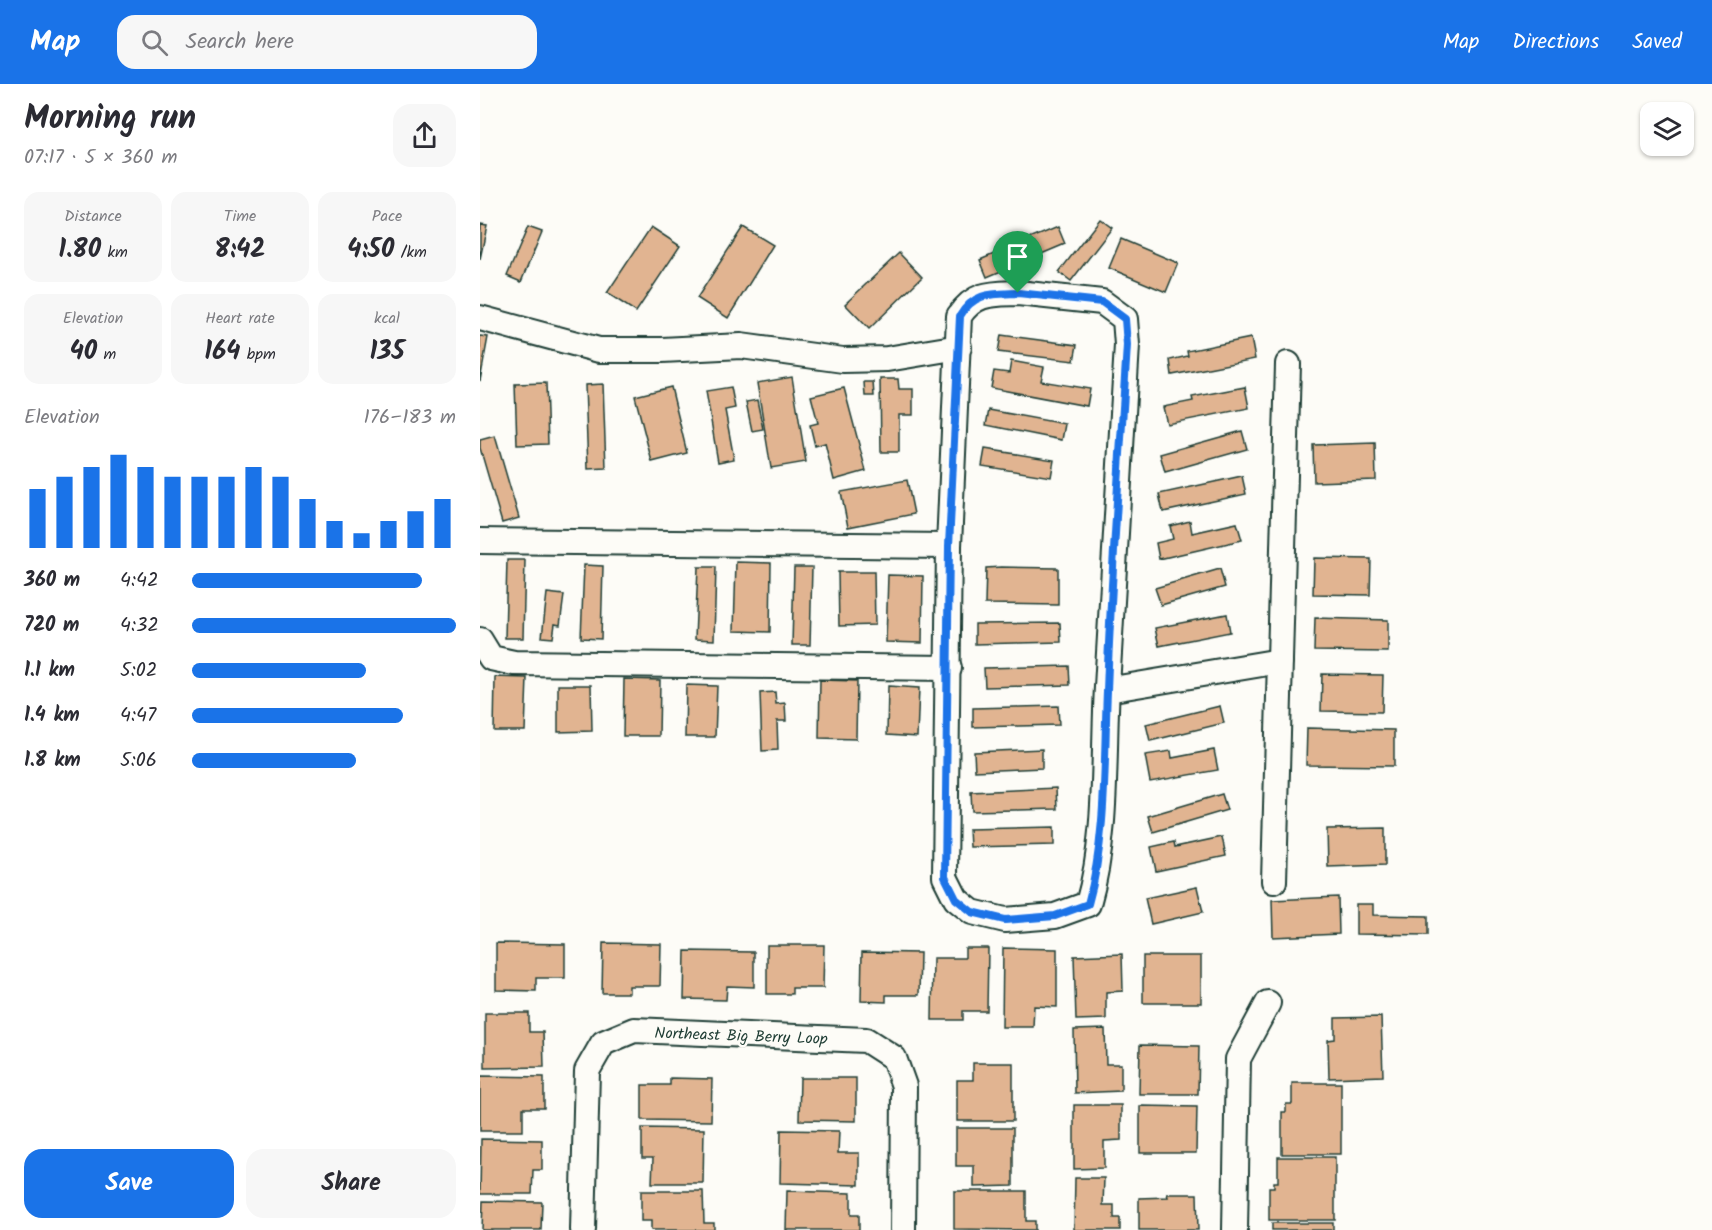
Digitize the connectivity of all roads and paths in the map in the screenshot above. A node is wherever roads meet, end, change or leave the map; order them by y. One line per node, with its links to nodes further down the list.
1 (480, 318): 2 (street)
2 (958, 347): 5 (street); 9 (street)
3 (1288, 364): 7 (street)
4 (480, 541): 5 (street)
5 (949, 546): 8 (street)
6 (480, 640): 8 (street)
7 (1280, 661): 9 (street); 10 (street)
8 (949, 668): 9 (street)
9 (1107, 690)
10 (1274, 881)
11 (1268, 1003): 14 (street)
12 (583, 1230): 13 (street, Northeast Big Berry Loop)
13 (903, 1230)
14 (1236, 1230)

